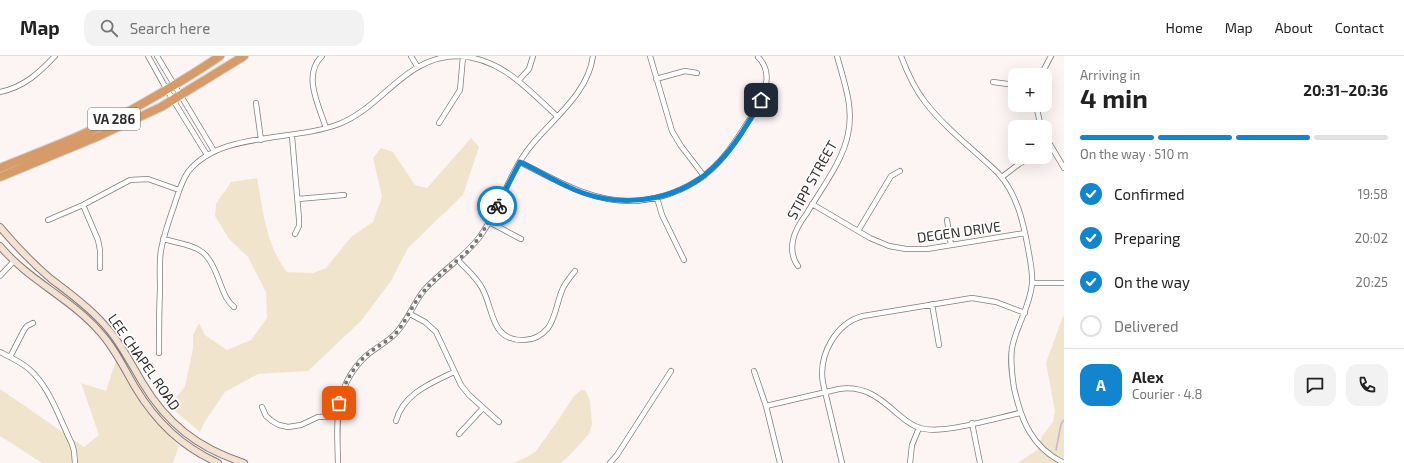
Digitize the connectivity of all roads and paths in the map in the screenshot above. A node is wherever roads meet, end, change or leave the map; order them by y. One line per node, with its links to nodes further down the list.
1 (56, 56): 25 (street)
2 (148, 56): 24 (street)
3 (157, 56): 22 (street)
4 (220, 56): 22 (highway, VA 286)
5 (244, 56): 26 (highway, VA 286)
6 (322, 56): 31 (street)
7 (411, 56): 16 (street)
8 (533, 56): 20 (street)
9 (593, 56): 29 (street)
10 (650, 56): 19 (street)
11 (837, 56): 49 (street, STIPP STREET)
12 (901, 56): 44 (street)
13 (1051, 56): 17 (street)
14 (463, 57): 16 (street); 20 (street); 30 (street)
15 (758, 57): 42 (street)
16 (416, 66): 31 (street)
17 (1045, 68)
18 (697, 73): 19 (street)
19 (656, 78): 42 (street)
20 (518, 81): 29 (street)
21 (992, 82): 23 (street)
22 (174, 85): 24 (highway, VA 286); 26 (street)
23 (1008, 85)
24 (167, 90): 27 (street); 39 (highway, VA 286)
25 (0, 92)
26 (181, 96): 27 (highway, VA 286); 35 (street)
27 (173, 100): 36 (street); 43 (highway, VA 286)
28 (256, 104): 33 (street)
29 (557, 116): 37 (street)
30 (439, 123)
31 (326, 128): 32 (street)
32 (292, 136): 33 (street); 48 (street)
33 (261, 140): 35 (street)
34 (1052, 149): 40 (street)
35 (214, 151): 36 (street)
36 (207, 156): 45 (street)
37 (520, 162): 47 (street); 53 (street)
38 (1020, 164): 44 (street)
39 (0, 168)
40 (1064, 168)
41 (900, 171): 55 (street)
42 (704, 176): 47 (street)
43 (0, 177)
44 (1002, 177): 56 (street)
45 (179, 190): 50 (street); 58 (street)
46 (344, 195): 48 (street)
47 (657, 198): 63 (street)
48 (298, 199): 57 (street)
49 (812, 204): 55 (street, DEGEN DRIVE); 65 (street, STIPP STREET)
50 (83, 205): 51 (street); 66 (street)
51 (48, 220)
52 (947, 220): 60 (street)
53 (489, 222): 59 (street); 62 (street)
54 (0, 227): 77 (main road, LEE CHAPEL ROAD)
55 (858, 231): 60 (street, DEGEN DRIVE)
56 (1025, 233): 60 (street, DEGEN DRIVE); 69 (street)
57 (296, 234)
58 (163, 239): 72 (street); 79 (street)
59 (521, 239)
60 (951, 245)
61 (0, 246): 64 (main road, LEE CHAPEL ROAD)
62 (458, 260): 67 (street); 74 (street)
63 (684, 260)
64 (14, 261): 68 (street); 80 (main road, LEE CHAPEL ROAD)
65 (798, 266)
66 (100, 268)
67 (575, 271)
68 (0, 276)
69 (1032, 283): 70 (street); 73 (street)
70 (1064, 283)
71 (932, 304): 73 (street); 76 (street); 85 (street)
72 (234, 307)
73 (1025, 313): 89 (street)
74 (410, 314): 84 (street); 90 (street)
75 (33, 323): 81 (street)
76 (939, 345)
77 (124, 350): 80 (main road); 98 (main road, LEE CHAPEL ROAD)
78 (0, 352): 81 (street)
79 (159, 353)
80 (116, 355): 97 (main road, LEE CHAPEL ROAD)
81 (10, 357): 96 (street)
82 (671, 371): 100 (street)
83 (754, 371): 86 (street)
84 (454, 372): 88 (street); 91 (street)
85 (826, 392): 86 (street); 94 (street); 102 (street)
86 (766, 406): 101 (street)
87 (262, 407): 90 (street)
88 (483, 408): 92 (street); 95 (street)
89 (1020, 413): 93 (street); 105 (street)
90 (337, 416): 99 (street)
91 (396, 421)
92 (499, 422)
93 (972, 423): 94 (street); 104 (street)
94 (919, 428): 103 (street)
95 (459, 434)
96 (75, 463)
97 (218, 463)
98 (244, 463)
99 (338, 463)
100 (610, 463)
101 (780, 463)
102 (842, 463)
103 (910, 463)
104 (980, 463)
105 (1064, 463)

